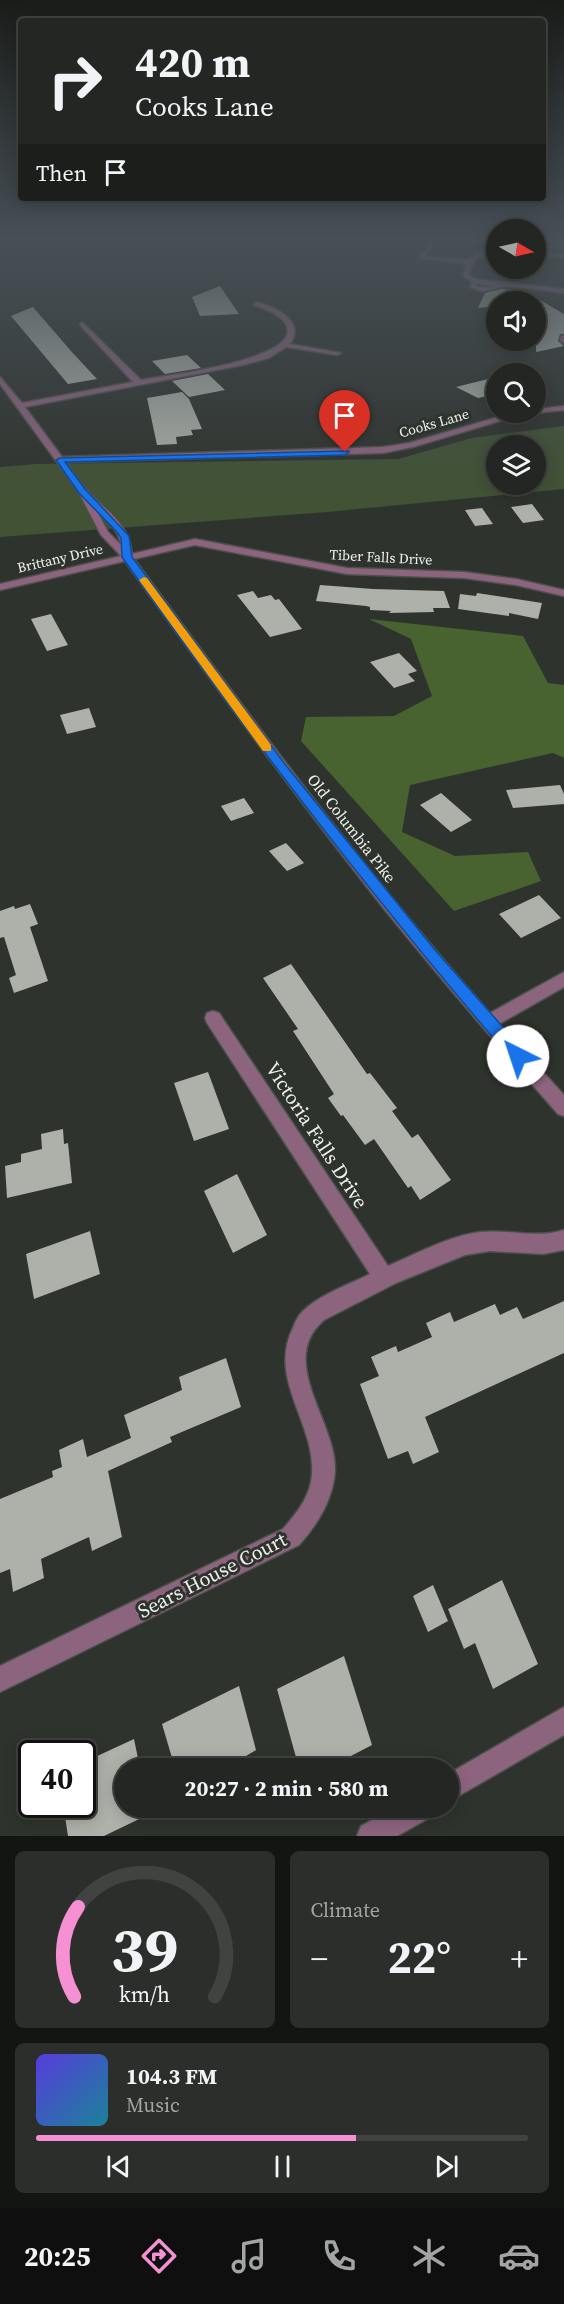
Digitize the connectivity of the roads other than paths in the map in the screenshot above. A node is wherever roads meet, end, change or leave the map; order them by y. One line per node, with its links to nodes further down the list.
1 (82, 324): 6 (street)
2 (290, 325): 3 (street)
3 (285, 345): 4 (street); 6 (street)
4 (337, 352)
5 (0, 379): 7 (street, Old Columbia Pike)
6 (139, 383): 7 (street)
7 (20, 406): 11 (street, Old Columbia Pike)
8 (564, 408): 9 (street)
9 (546, 410)
10 (487, 423): 11 (street, Cooks Lane)
11 (60, 460): 12 (street, Old Columbia Pike)
12 (127, 557): 13 (street, Brittany Drive); 14 (street, Tiber Falls Drive); 17 (street, Old Columbia Pike)
13 (0, 588)
14 (564, 593)
15 (564, 979): 17 (street)
16 (213, 1018): 20 (street, Victoria Falls Drive)
17 (488, 1022): 18 (street, Old Columbia Pike)
18 (564, 1108)
19 (564, 1240): 20 (street, Sears House Court)
20 (383, 1278): 21 (street, Sears House Court)
21 (0, 1679)
22 (564, 1720): 23 (street)
23 (459, 1783)
24 (402, 1818): 25 (street)
25 (371, 1836)

